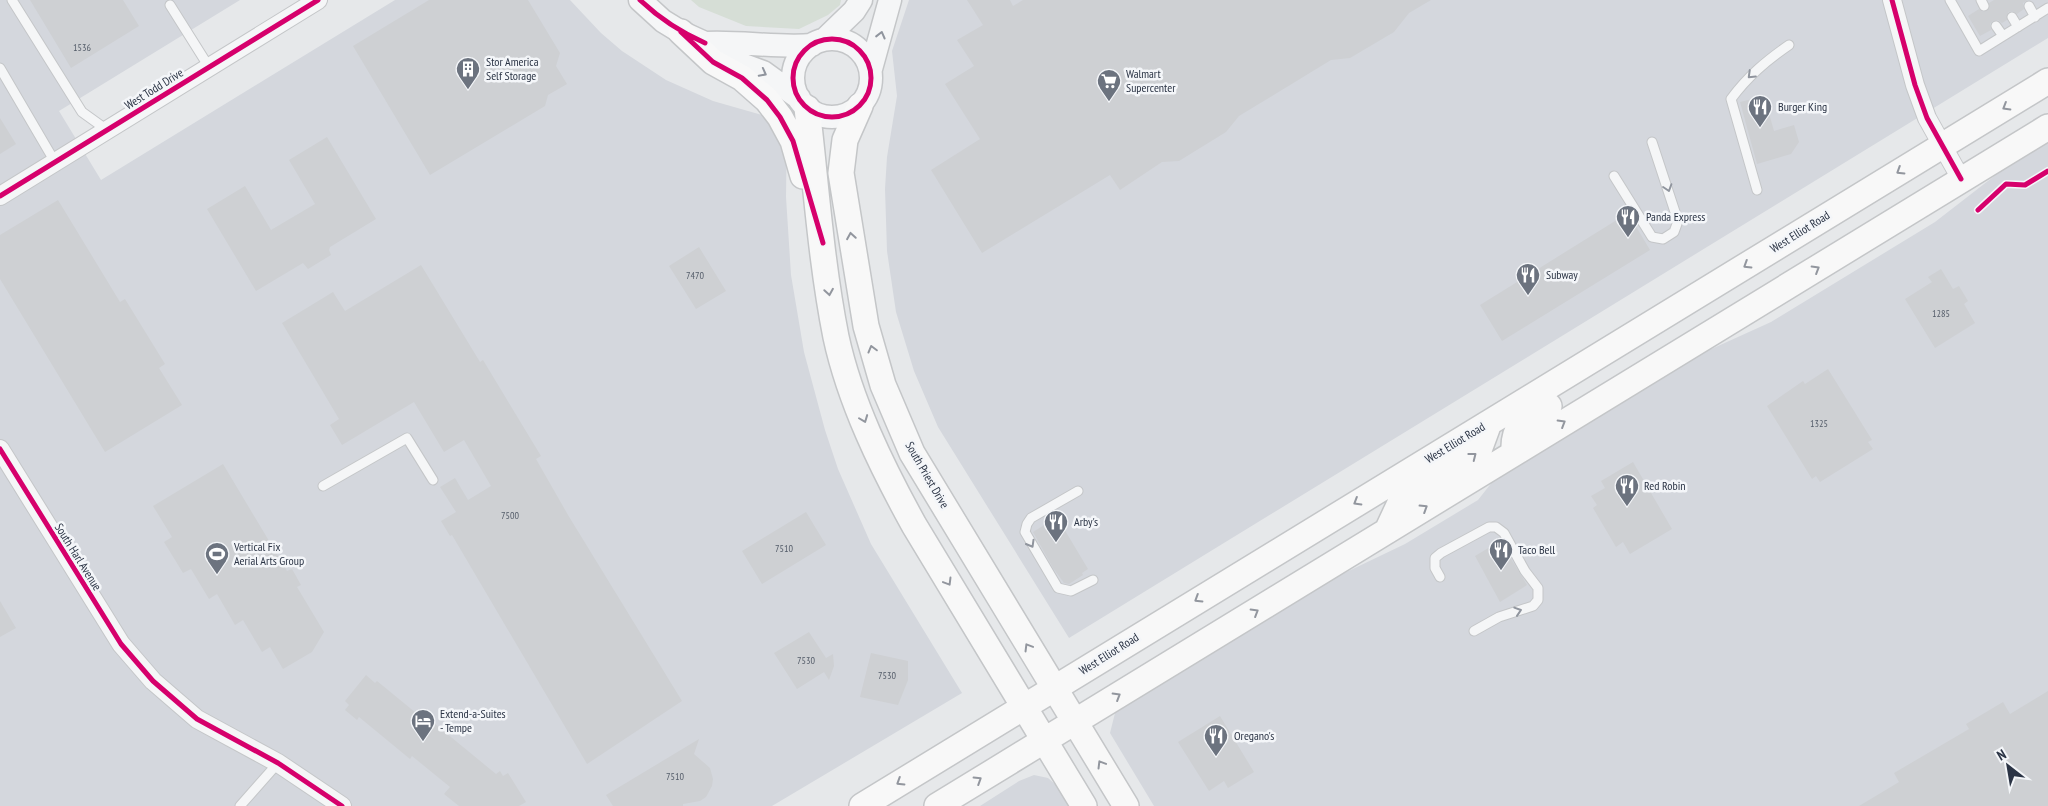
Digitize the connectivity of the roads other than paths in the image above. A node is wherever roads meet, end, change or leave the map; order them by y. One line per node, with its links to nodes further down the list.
1 (12, 0): 29 (lane)
2 (640, 0): 17 (street)
3 (860, 0): 19 (street)
4 (890, 0): 24 (street, one-way to 4)
5 (1892, 0): 31 (street)
6 (1950, 0): 18 (lane)
7 (2046, 0): 9 (lane)
8 (312, 2): 22 (street, West Todd Drive)
9 (2048, 3)
10 (170, 5): 22 (lane)
11 (2029, 6): 14 (lane)
12 (2048, 8): 14 (lane)
13 (2012, 16): 16 (lane)
14 (2035, 17): 16 (lane)
15 (1996, 26): 18 (lane)
16 (2018, 26): 18 (lane)
17 (681, 32): 20 (street); 37 (main road)
18 (2003, 36)
19 (818, 42): 20 (street); 24 (street); 26 (street)
20 (705, 43): 26 (street, one-way to 26)
21 (1789, 45): 35 (lane, one-way to 35)
22 (209, 67): 29 (street, West Todd Drive)
23 (0, 68): 32 (lane)
24 (871, 70): 27 (street)
25 (2048, 81): 31 (main road, West Elliot Road, one-way to 31)
26 (803, 102): 27 (street); 37 (main road)
27 (860, 106): 42 (main road, South Priest Drive, one-way to 27)
28 (2048, 127): 34 (main road)
29 (107, 130): 32 (street, West Todd Drive)
30 (1652, 142): 33 (lane, one-way to 33)
31 (1942, 146): 34 (street); 38 (main road, West Elliot Road, one-way to 38)
32 (55, 162): 36 (street, West Todd Drive)
33 (1614, 176)
34 (1961, 179): 43 (main road, one-way to 34)
35 (1757, 190)
36 (0, 196)
37 (823, 244): 39 (main road, one-way to 39)
38 (1604, 352): 40 (main road, West Elliot Road); 43 (main road)
39 (842, 357): 42 (main road); 52 (main road, one-way to 52)
40 (1489, 423): 47 (main road, one-way to 40); 51 (main road, West Elliot Road, one-way to 51)
41 (0, 449): 55 (street, South Harl Avenue)
42 (912, 453): 51 (main road, South Priest Drive, one-way to 42)
43 (1514, 453): 47 (main road, one-way to 43)
44 (432, 480): 45 (lane)
45 (323, 486)
46 (1078, 491): 49 (lane, one-way to 49)
47 (1387, 531): 53 (main road, one-way to 47)
48 (1440, 577): 50 (lane, one-way to 48)
49 (1093, 580)
50 (1474, 632)
51 (1053, 688): 52 (main road, West Elliot Road); 53 (main road, South Priest Drive)
52 (1024, 706): 54 (main road); 58 (main road, West Elliot Road, one-way to 58)
53 (1075, 721): 54 (main road); 61 (main road, South Priest Drive, one-way to 53)
54 (1045, 740): 59 (main road, one-way to 54); 60 (main road)
55 (278, 763): 56 (lane); 57 (street, South Harl Avenue)
56 (240, 806)
57 (342, 806)
58 (862, 806)
59 (937, 806)
60 (1084, 806)
61 (1126, 806)

